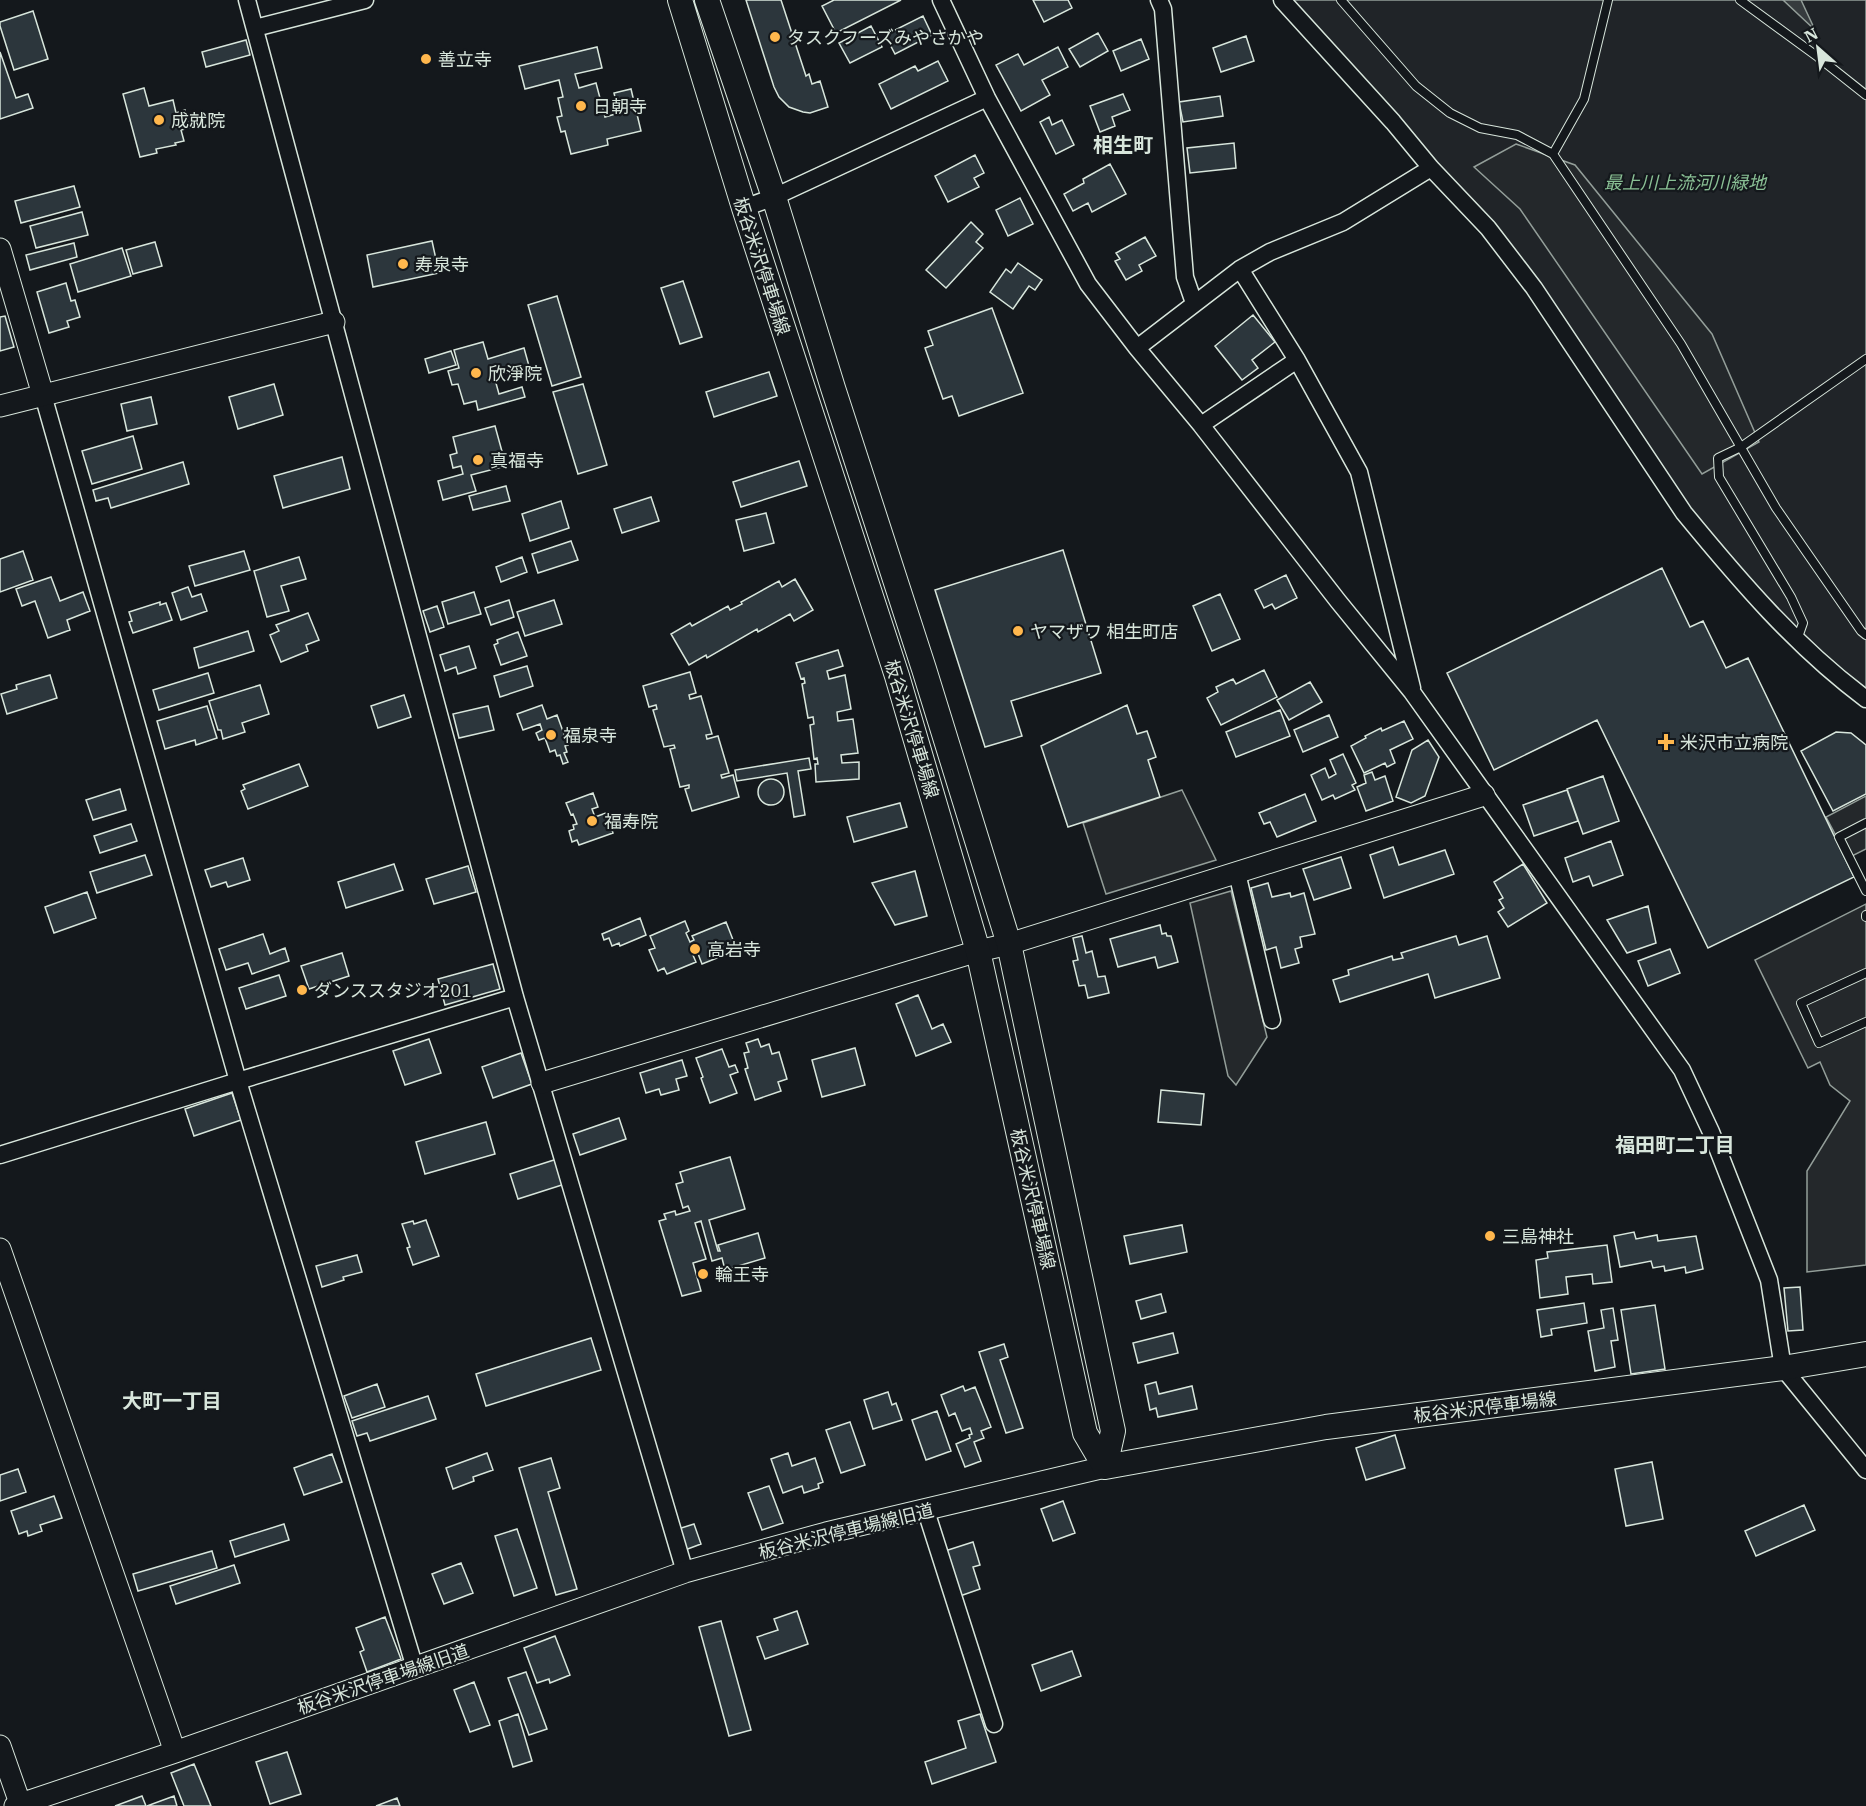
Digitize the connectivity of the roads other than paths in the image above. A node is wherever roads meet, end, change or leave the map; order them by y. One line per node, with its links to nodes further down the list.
1 (247, 0): 11 (street)
2 (365, 0): 11 (street)
3 (680, 0): 17 (main road, 板谷米沢停車場線)
4 (707, 0): 16 (main road, 板谷米沢停車場線)
5 (941, 0): 13 (street)
6 (1160, 0): 20 (street)
7 (1282, 0): 15 (street)
8 (1341, 0): 14 (lane)
9 (1608, 0): 14 (lane)
10 (1740, 0): 12 (lane)
11 (255, 28): 21 (street)
12 (1866, 94)
13 (987, 98): 16 (street); 22 (street)
14 (1553, 154): 28 (lane)
15 (1431, 168): 19 (street); 30 (street)
16 (774, 197): 17 (street); 37 (main road, 板谷米沢停車場線)
17 (744, 208): 38 (main road, 板谷米沢停車場線)
18 (0, 249): 25 (street)
19 (1240, 269): 20 (street); 24 (street)
20 (1194, 303): 22 (street)
21 (334, 322): 25 (street); 40 (street)
22 (1137, 348): 27 (street)
23 (1866, 359): 28 (lane)
24 (1297, 360): 27 (street); 31 (street)
25 (43, 395): 26 (street); 43 (street)
26 (0, 406)
27 (1202, 425): 31 (street)
28 (1741, 447): 29 (lane); 30 (lane)
29 (1866, 635)
30 (1797, 640): 32 (street)
31 (1412, 692): 33 (street)
32 (1866, 699)
33 (1484, 795): 35 (street); 48 (street)
34 (1866, 823): 36 (lane)
35 (1237, 873): 37 (street); 41 (street)
36 (1866, 891)
37 (1009, 944): 38 (street); 49 (main road, 板谷米沢停車場線)
38 (978, 951): 44 (street); 49 (main road, 板谷米沢停車場線)
39 (1866, 973): 42 (lane)
40 (515, 997): 43 (street); 44 (street)
41 (1272, 1020)
42 (1866, 1022)
43 (238, 1081): 45 (street); 53 (street)
44 (542, 1083): 52 (street)
45 (0, 1155)
46 (0, 1249): 56 (street)
47 (1866, 1354): 48 (main road, 板谷米沢停車場線)
48 (1783, 1368): 49 (main road, 板谷米沢停車場線); 50 (street)
49 (1106, 1467): 51 (street, 板谷米沢停車場線旧道)
50 (1866, 1470)
51 (926, 1511): 52 (street, 板谷米沢停車場線旧道); 54 (street)
52 (685, 1572): 53 (street, 板谷米沢停車場線旧道)
53 (415, 1668): 56 (street, 板谷米沢停車場線旧道)
54 (994, 1724)
55 (0, 1746): 57 (street)
56 (175, 1752): 57 (street, 板谷米沢停車場線旧道)
57 (19, 1805)

